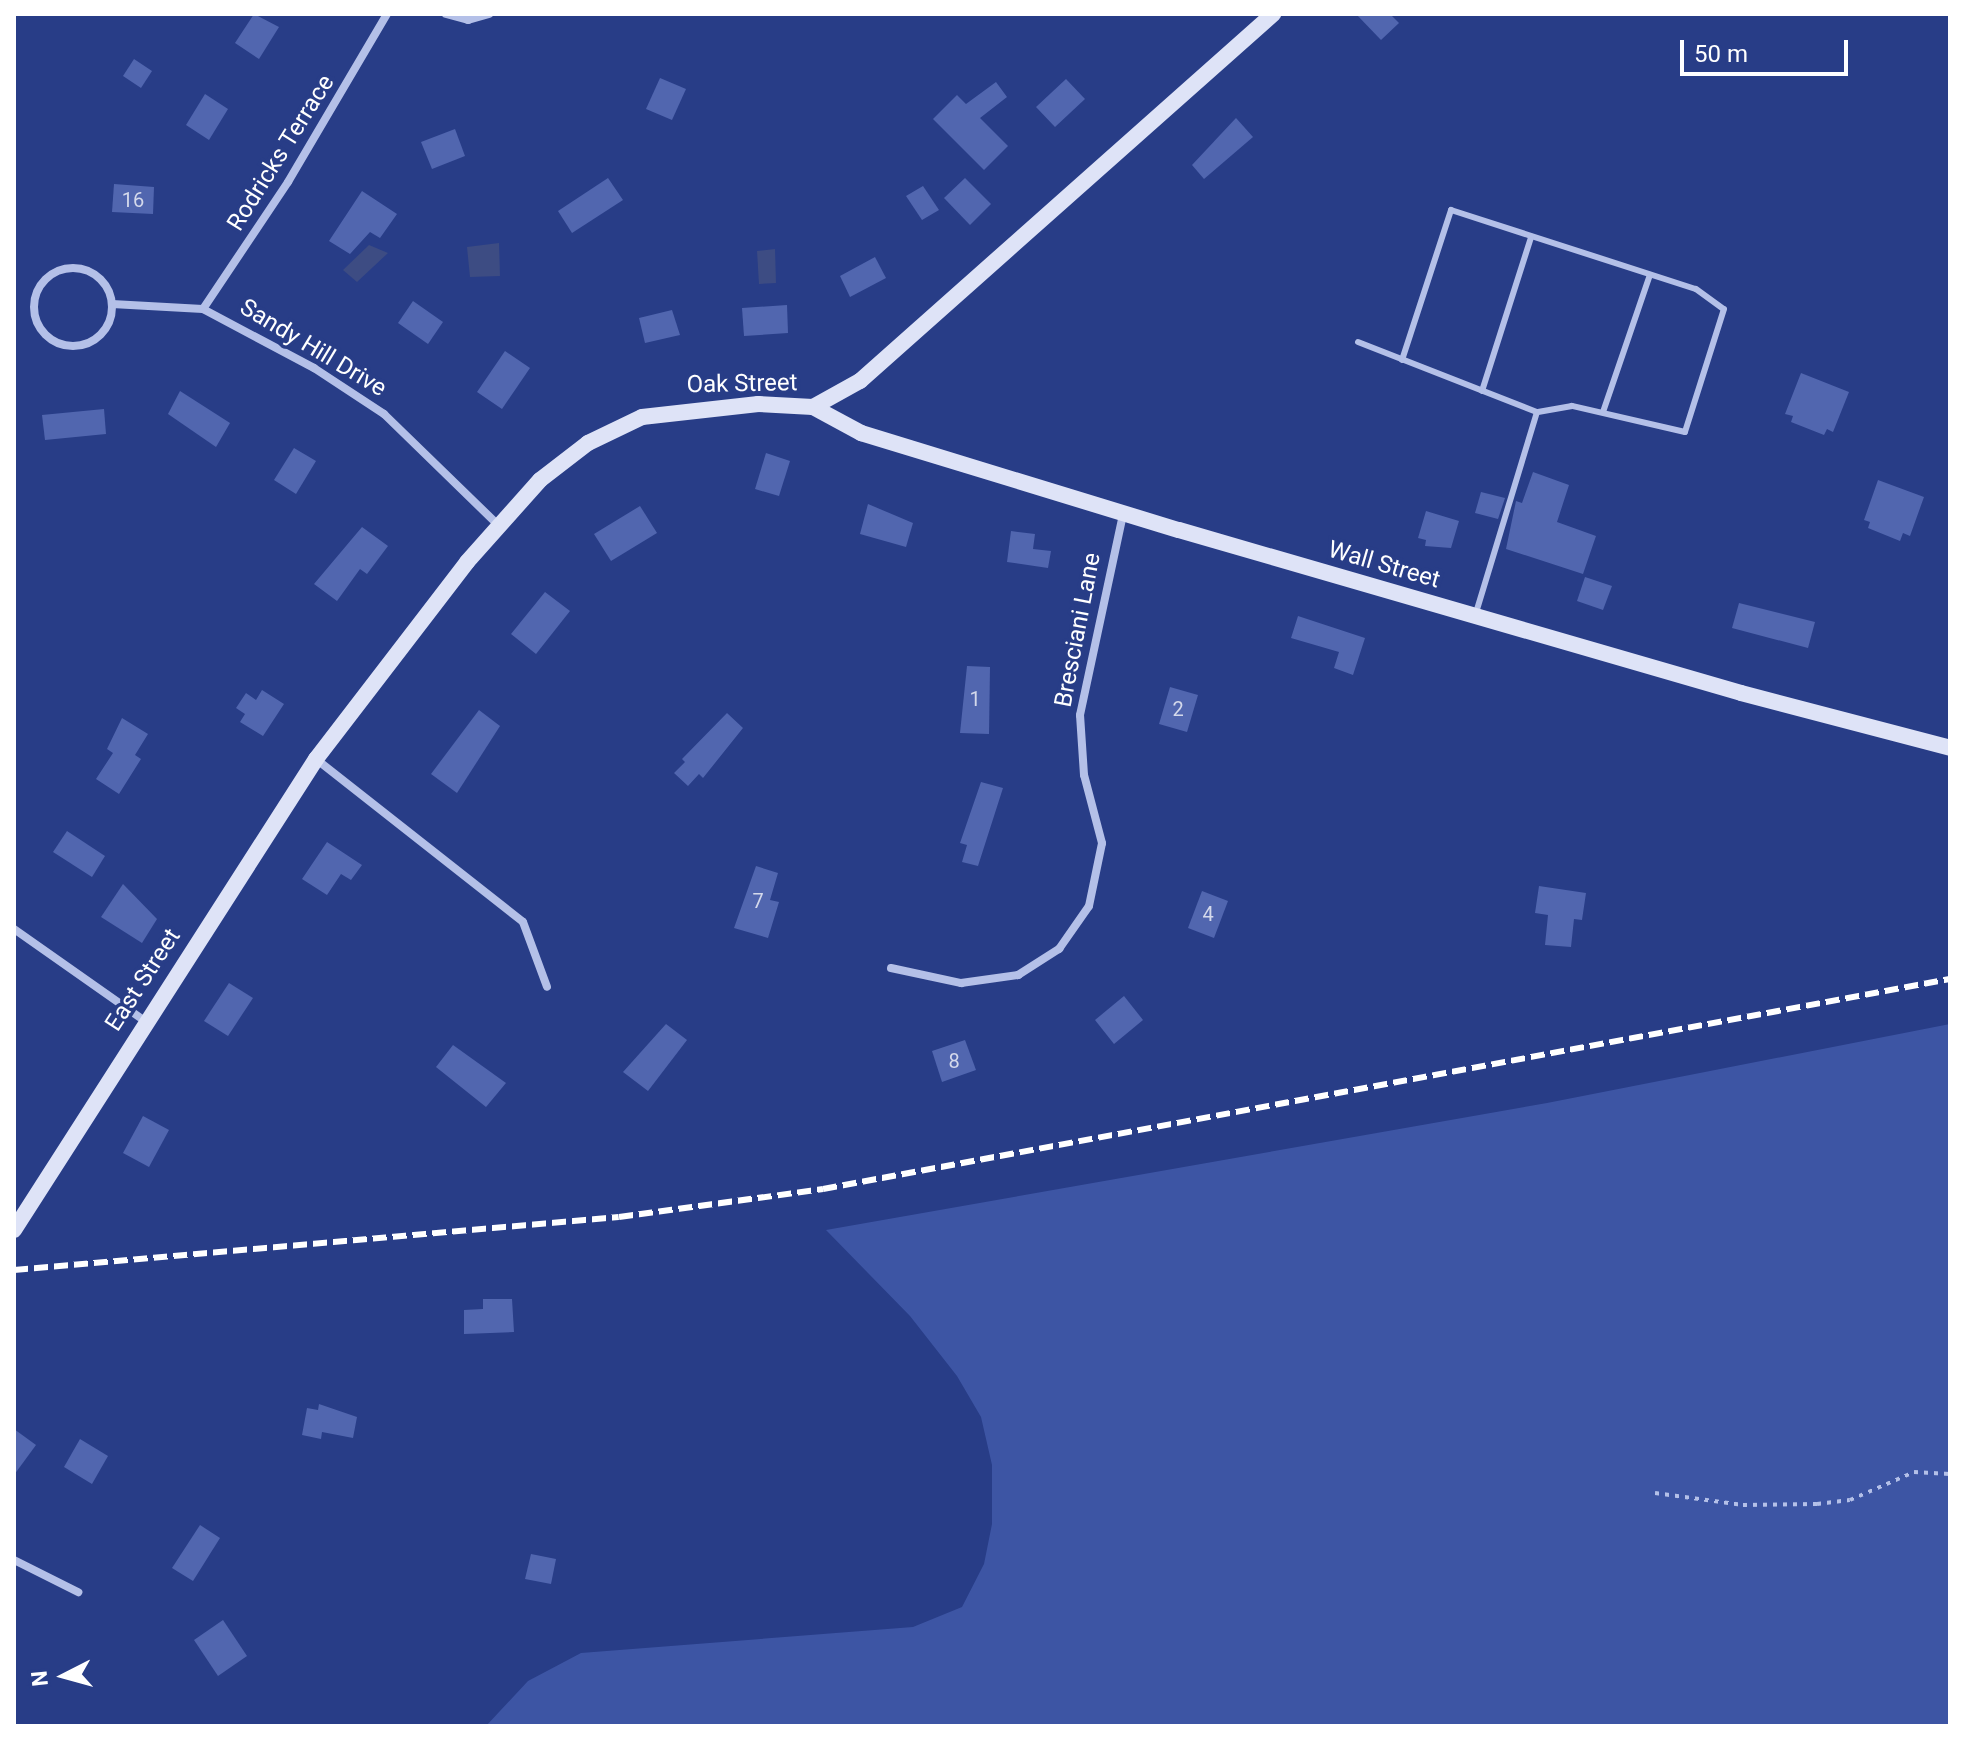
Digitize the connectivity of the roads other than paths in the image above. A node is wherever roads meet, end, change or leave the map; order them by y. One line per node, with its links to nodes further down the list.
1 (387, 14): 8 (street, Rodricks Terrace)
2 (446, 14): 3 (street)
3 (489, 14)
4 (1273, 14): 12 (main road, Oak Street)
5 (1531, 237): 6 (lane); 10 (lane); 11 (lane)
6 (1650, 275): 14 (lane); 14 (lane)
7 (112, 304): 7 (street); 8 (street, Sandy Hill Drive)
8 (203, 309): 16 (street, Sandy Hill Drive)
9 (1358, 342): 10 (lane)
10 (1402, 360): 11 (lane)
11 (1482, 391): 13 (lane)
12 (813, 407): 15 (main road, Wall Street); 16 (main road, Oak Street)
13 (1537, 412): 14 (lane); 17 (lane)
14 (1603, 412)
15 (1123, 513): 17 (main road, Wall Street); 21 (street, Bresciani Lane)
16 (498, 525): 19 (main road, Oak Street)
17 (1475, 616): 18 (main road, Wall Street)
18 (1950, 748)
19 (316, 759): 22 (street); 23 (main road, East Street)
20 (14, 929): 23 (street)
21 (891, 968)
22 (547, 987)
23 (145, 1021): 24 (main road, East Street)
24 (14, 1230)
25 (14, 1560): 26 (street)
26 (78, 1592)

